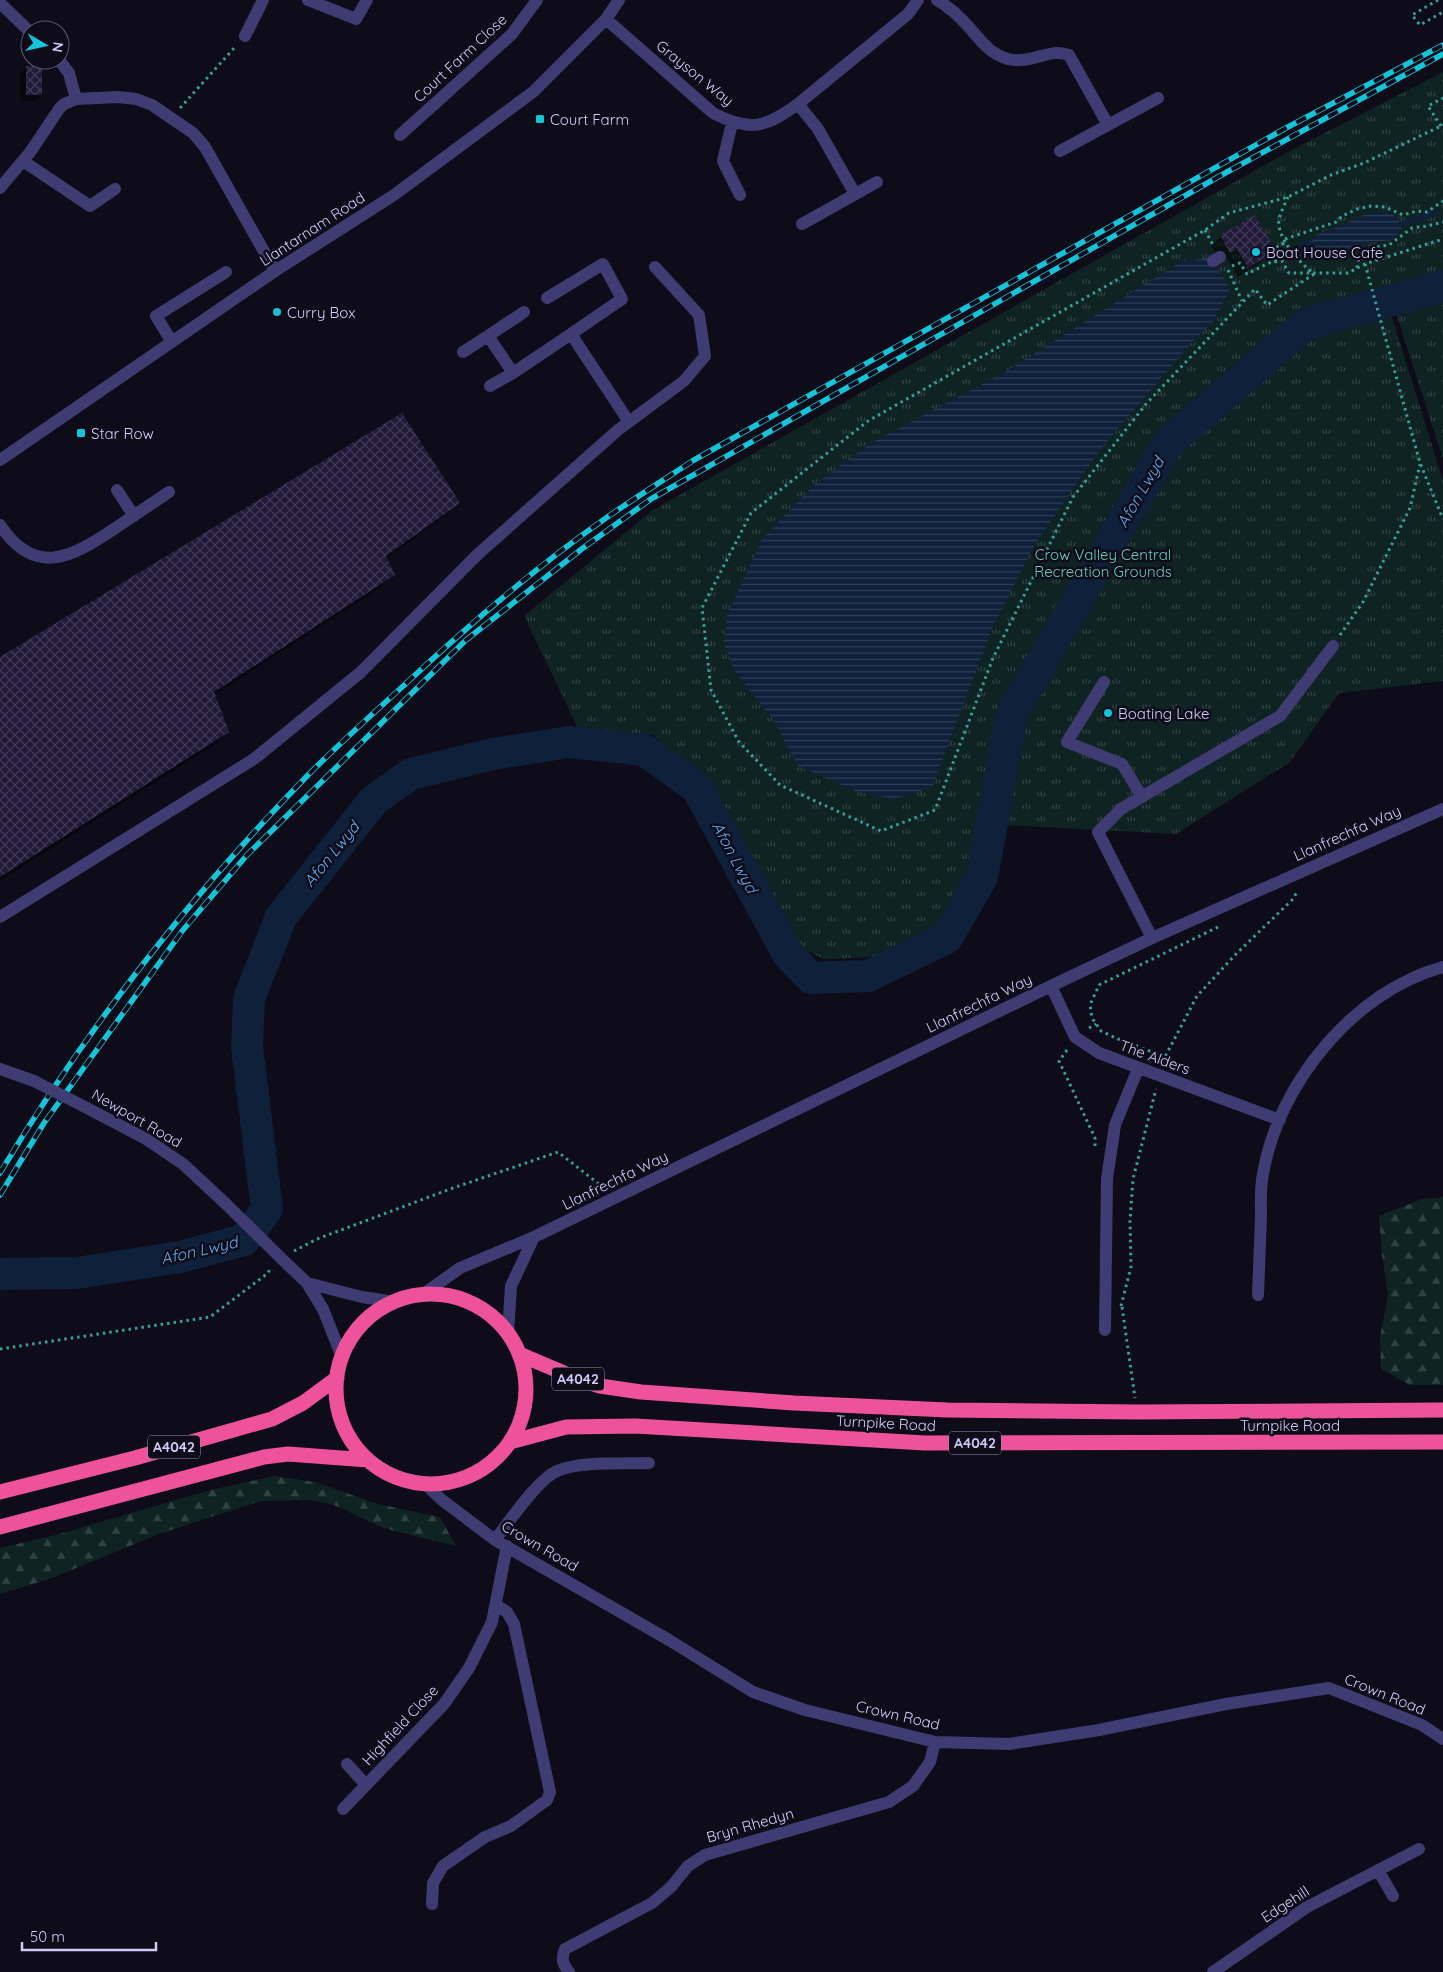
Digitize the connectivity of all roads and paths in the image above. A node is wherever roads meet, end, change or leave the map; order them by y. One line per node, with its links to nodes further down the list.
1 (263, 0): 13 (street)
2 (308, 0): 3 (street)
3 (367, 0)
4 (537, 0): 23 (street, Court Farm Close)
5 (620, 0): 11 (street, Llantarnam Road)
6 (918, 0): 18 (street, Grayson Way)
7 (937, 0): 21 (street)
8 (1438, 0): 10 (path)
9 (0, 3): 12 (street)
10 (1443, 12)
11 (606, 19): 20 (street, Grayson Way); 42 (street, Llantarnam Road)
12 (20, 22)
13 (245, 36): 19 (path)
14 (68, 70): 17 (street)
15 (1158, 98): 21 (street)
16 (1443, 98): 22 (path)
17 (76, 99): 19 (street); 25 (street)
18 (798, 104): 20 (street, Grayson Way); 29 (street)
19 (171, 117): 42 (street)
20 (732, 123): 30 (street)
21 (1108, 125): 24 (street)
22 (1442, 126): 31 (path)
23 (400, 135)
24 (1060, 151)
25 (23, 161): 27 (street); 28 (street)
26 (877, 182): 29 (street)
27 (0, 188)
28 (115, 189)
29 (855, 194): 34 (street)
30 (740, 195)
31 (1288, 198): 36 (path); 44 (path)
32 (1443, 201): 36 (path)
33 (1443, 222): 41 (path)
34 (802, 224)
35 (1443, 239): 39 (path)
36 (1286, 241): 38 (path); 44 (path)
37 (1220, 262): 38 (path)
38 (1276, 262): 44 (path)
39 (1365, 264): 41 (path); 55 (path)
40 (655, 267): 53 (street)
41 (1357, 268): 44 (path)
42 (275, 271): 49 (street, Llantarnam Road)
43 (226, 272): 49 (street)
44 (1314, 274)
45 (547, 298): 47 (street)
46 (524, 312): 48 (street)
47 (571, 334): 51 (street); 53 (street)
48 (488, 336): 50 (street); 51 (street)
49 (172, 342): 54 (street, Llantarnam Road)
50 (462, 352)
51 (512, 373): 52 (street)
52 (490, 386)
53 (629, 422): 66 (street)
54 (0, 460)
55 (1420, 463): 59 (path); 61 (path)
56 (117, 490): 58 (street)
57 (169, 492): 58 (street)
58 (134, 516): 60 (street)
59 (1443, 519)
60 (0, 525)
61 (1333, 646): 63 (street)
62 (1104, 682): 63 (street)
63 (1142, 797): 68 (street)
64 (1443, 809): 68 (street, Llanfrechfa Way)
65 (1289, 893): 71 (path)
66 (0, 917)
67 (1226, 923): 71 (path)
68 (1152, 938): 70 (street, Llanfrechfa Way)
69 (1443, 967): 76 (street)
70 (1051, 986): 72 (street); 78 (street, Llanfrechfa Way)
71 (1096, 1024): 72 (path)
72 (1075, 1037): 73 (street, The Alders); 77 (path)
73 (1138, 1068): 75 (street, The Alders); 85 (street)
74 (0, 1069): 80 (street, Newport Road, bridge)
75 (1160, 1076): 76 (street, The Alders); 86 (path)
76 (1280, 1120): 83 (street)
77 (1094, 1158)
78 (616, 1198): 79 (street, Llanfrechfa Way); 80 (path)
79 (534, 1237): 82 (street, Llanfrechfa Way); 88 (street)
80 (283, 1258): 81 (street, Newport Road); 89 (path)
81 (307, 1283): 84 (street, Newport Road); 91 (street, Newport Road)
82 (422, 1295): 84 (highway); 88 (highway)
83 (1258, 1295)
84 (394, 1302): 91 (highway)
85 (1105, 1305): 86 (path); 87 (street)
86 (1121, 1306): 93 (path)
87 (1104, 1330)
88 (508, 1332): 90 (highway)
89 (0, 1349)
90 (519, 1354): 94 (highway, Turnpike Road / A4042); 95 (highway)
91 (342, 1357): 92 (highway)
92 (337, 1378): 97 (highway); 100 (highway, A4042)
93 (1135, 1398)
94 (1443, 1410)
95 (510, 1442): 96 (highway, Turnpike Road / A4042); 99 (highway)
96 (1443, 1442)
97 (368, 1460): 99 (highway); 101 (highway, A4042)
98 (648, 1463): 102 (street)
99 (425, 1484): 102 (street, Crown Road)
100 (0, 1492)
101 (0, 1527)
102 (495, 1540): 103 (street, Crown Road)
103 (506, 1546): 104 (street, Highfield Close); 106 (street, Crown Road)
104 (496, 1605): 108 (street, Highfield Close); 113 (street)
105 (1443, 1739): 106 (street, Crown Road)
106 (935, 1742): 114 (street, Bryn Rhedyn)
107 (347, 1764): 108 (street, Highfield Close)
108 (366, 1785): 109 (street, Highfield Close)
109 (343, 1809)
110 (1419, 1849): 111 (street, Edgehill)
111 (1378, 1870): 112 (street); 115 (street, Edgehill)
112 (1393, 1896)
113 (432, 1904)
114 (569, 1972)
115 (1213, 1972)

